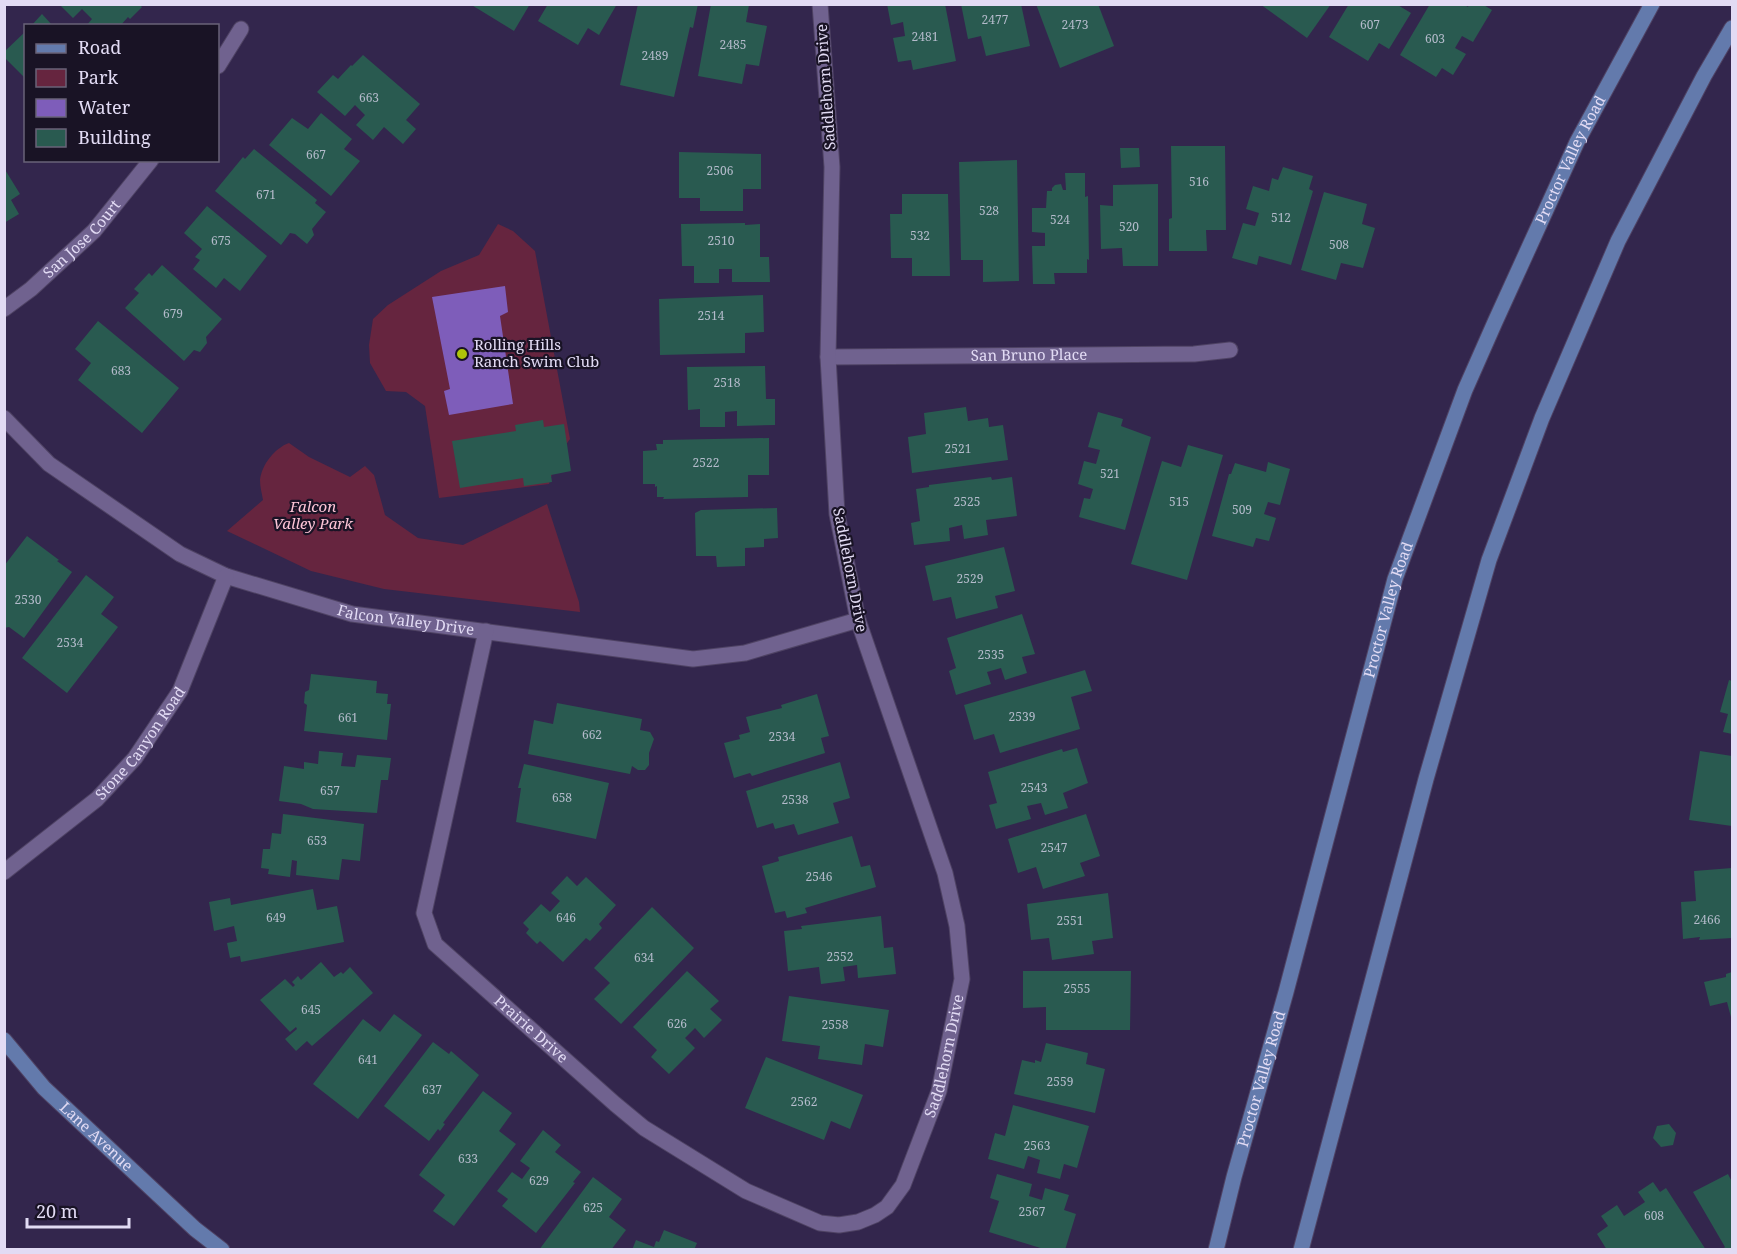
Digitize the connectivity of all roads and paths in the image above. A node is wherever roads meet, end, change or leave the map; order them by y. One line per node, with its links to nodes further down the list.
1 (820, 4): 9 (street, Saddlehorn Drive)
2 (1652, 4): 18 (main road, Proctor Valley Road)
3 (240, 28): 5 (street)
4 (1732, 28): 19 (main road)
5 (219, 64)
6 (149, 162): 7 (street, San Jose Court)
7 (4, 309)
8 (1230, 350): 9 (street, San Bruno Place)
9 (828, 357): 12 (street, Saddlehorn Drive)
10 (4, 418): 11 (street, Falcon Valley Drive)
11 (226, 576): 13 (street, Falcon Valley Drive); 14 (street, Stone Canyon Road)
12 (858, 620): 13 (street, Falcon Valley Drive); 16 (street, Saddlehorn Drive)
13 (486, 631): 16 (street, Prairie Drive)
14 (4, 872)
15 (4, 1040): 17 (main road, Lane Avenue)
16 (903, 1185)
17 (222, 1250)
18 (1216, 1250)
19 (1301, 1250)

